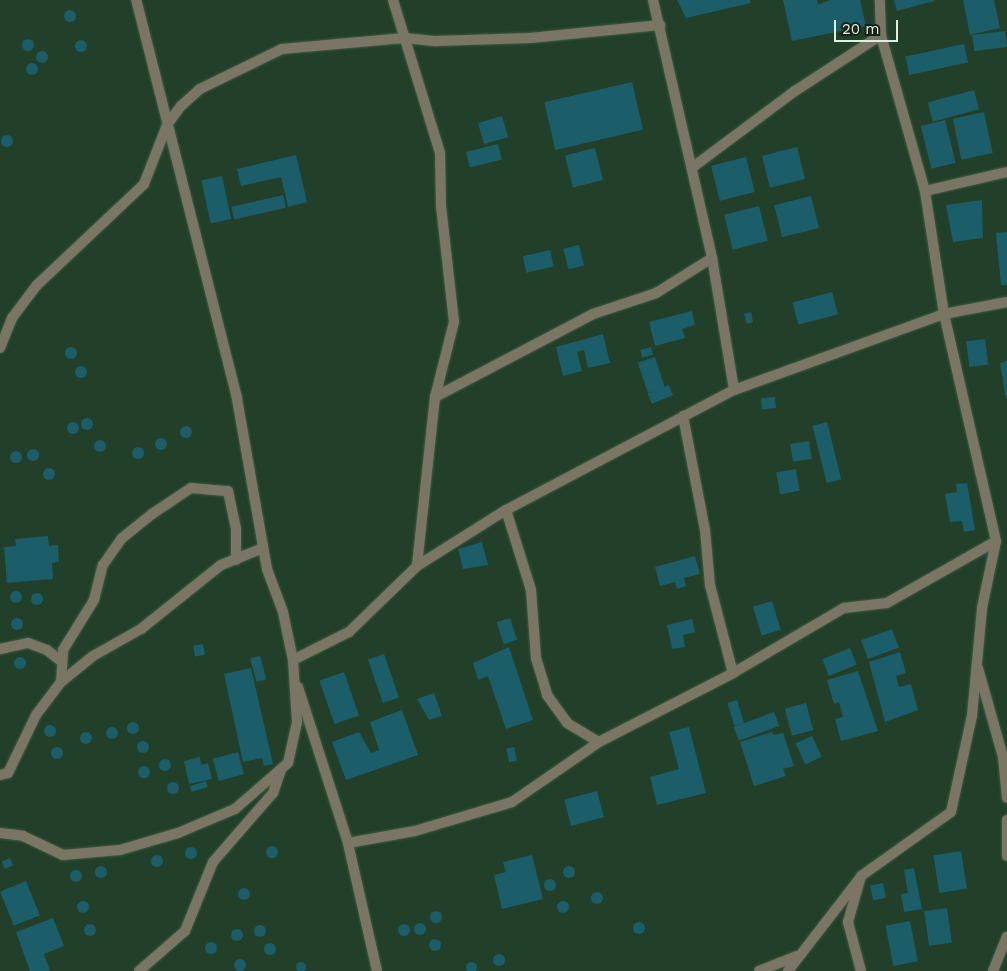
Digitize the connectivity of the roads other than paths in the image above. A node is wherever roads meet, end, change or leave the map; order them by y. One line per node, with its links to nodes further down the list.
1 (136, 0): 8 (street)
2 (392, 0): 7 (street)
3 (653, 0): 5 (street)
4 (880, 0): 6 (street)
5 (660, 25): 7 (street); 9 (street)
6 (881, 35): 9 (street); 11 (street)
7 (405, 38): 8 (street); 17 (street)
8 (167, 125): 15 (street); 21 (street)
9 (693, 167): 12 (street)
10 (1007, 172): 11 (street)
11 (926, 191): 14 (street)
12 (712, 258): 16 (street); 17 (street)
13 (1007, 302): 14 (street)
14 (944, 314): 16 (street); 20 (street)
15 (0, 348)
16 (734, 390): 18 (street)
17 (434, 397): 23 (street)
18 (683, 416): 19 (street); 29 (street)
19 (506, 510): 23 (street); 31 (street)
20 (996, 542): 27 (street); 29 (street)
21 (263, 548): 22 (street); 25 (street)
22 (236, 560): 26 (street); 30 (street)
23 (417, 566): 25 (street)
24 (0, 649): 26 (street)
25 (293, 660): 28 (street)
26 (62, 662): 30 (street)
27 (977, 664): 34 (street); 39 (street)
28 (293, 673): 32 (street); 37 (street)
29 (733, 673): 31 (street)
30 (61, 682): 33 (street)
31 (599, 742): 37 (street)
32 (281, 769): 36 (street); 42 (street)
33 (0, 775)
34 (1007, 798)
35 (1007, 820): 38 (street)
36 (0, 833)
37 (348, 843): 43 (street)
38 (1007, 856)
39 (861, 876): 41 (street); 46 (street)
40 (1007, 937): 47 (street)
41 (797, 956): 44 (street); 45 (street)
42 (139, 971)
43 (377, 971)
44 (759, 971)
45 (788, 971)
46 (861, 971)
47 (993, 971)

